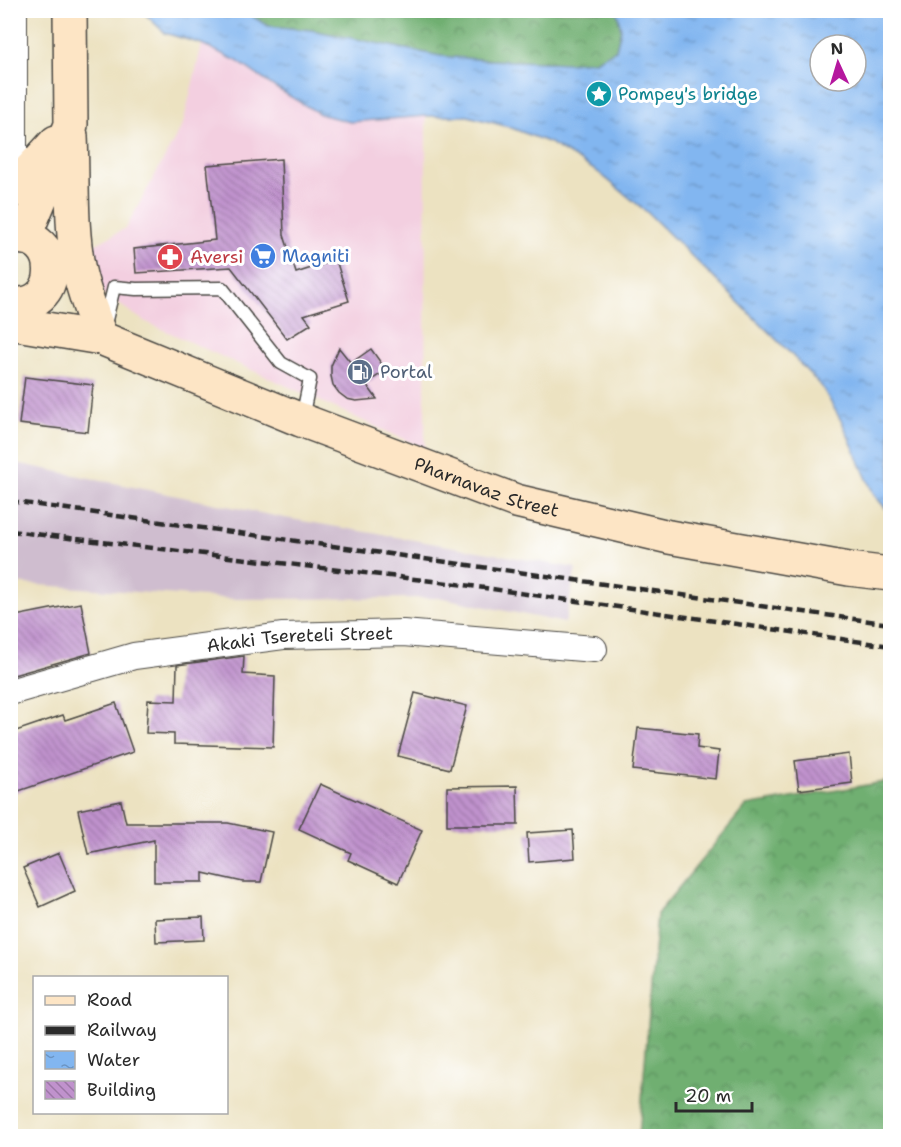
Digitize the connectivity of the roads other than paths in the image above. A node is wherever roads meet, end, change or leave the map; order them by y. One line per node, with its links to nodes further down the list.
1 (14, 10): 4 (street)
2 (70, 10): 3 (main road)
3 (71, 112): 5 (main road); 6 (main road); 10 (main road)
4 (14, 149)
5 (10, 192)
6 (17, 238): 7 (main road)
7 (48, 285): 8 (main road); 10 (main road)
8 (10, 303)
9 (10, 323): 10 (main road)
10 (102, 338): 11 (main road, Pharnavaz Street); 11 (lane)
11 (301, 420): 12 (main road, Pharnavaz Street)
12 (891, 574)
13 (594, 649): 14 (street, Akaki Tsereteli Street)
14 (10, 692)

